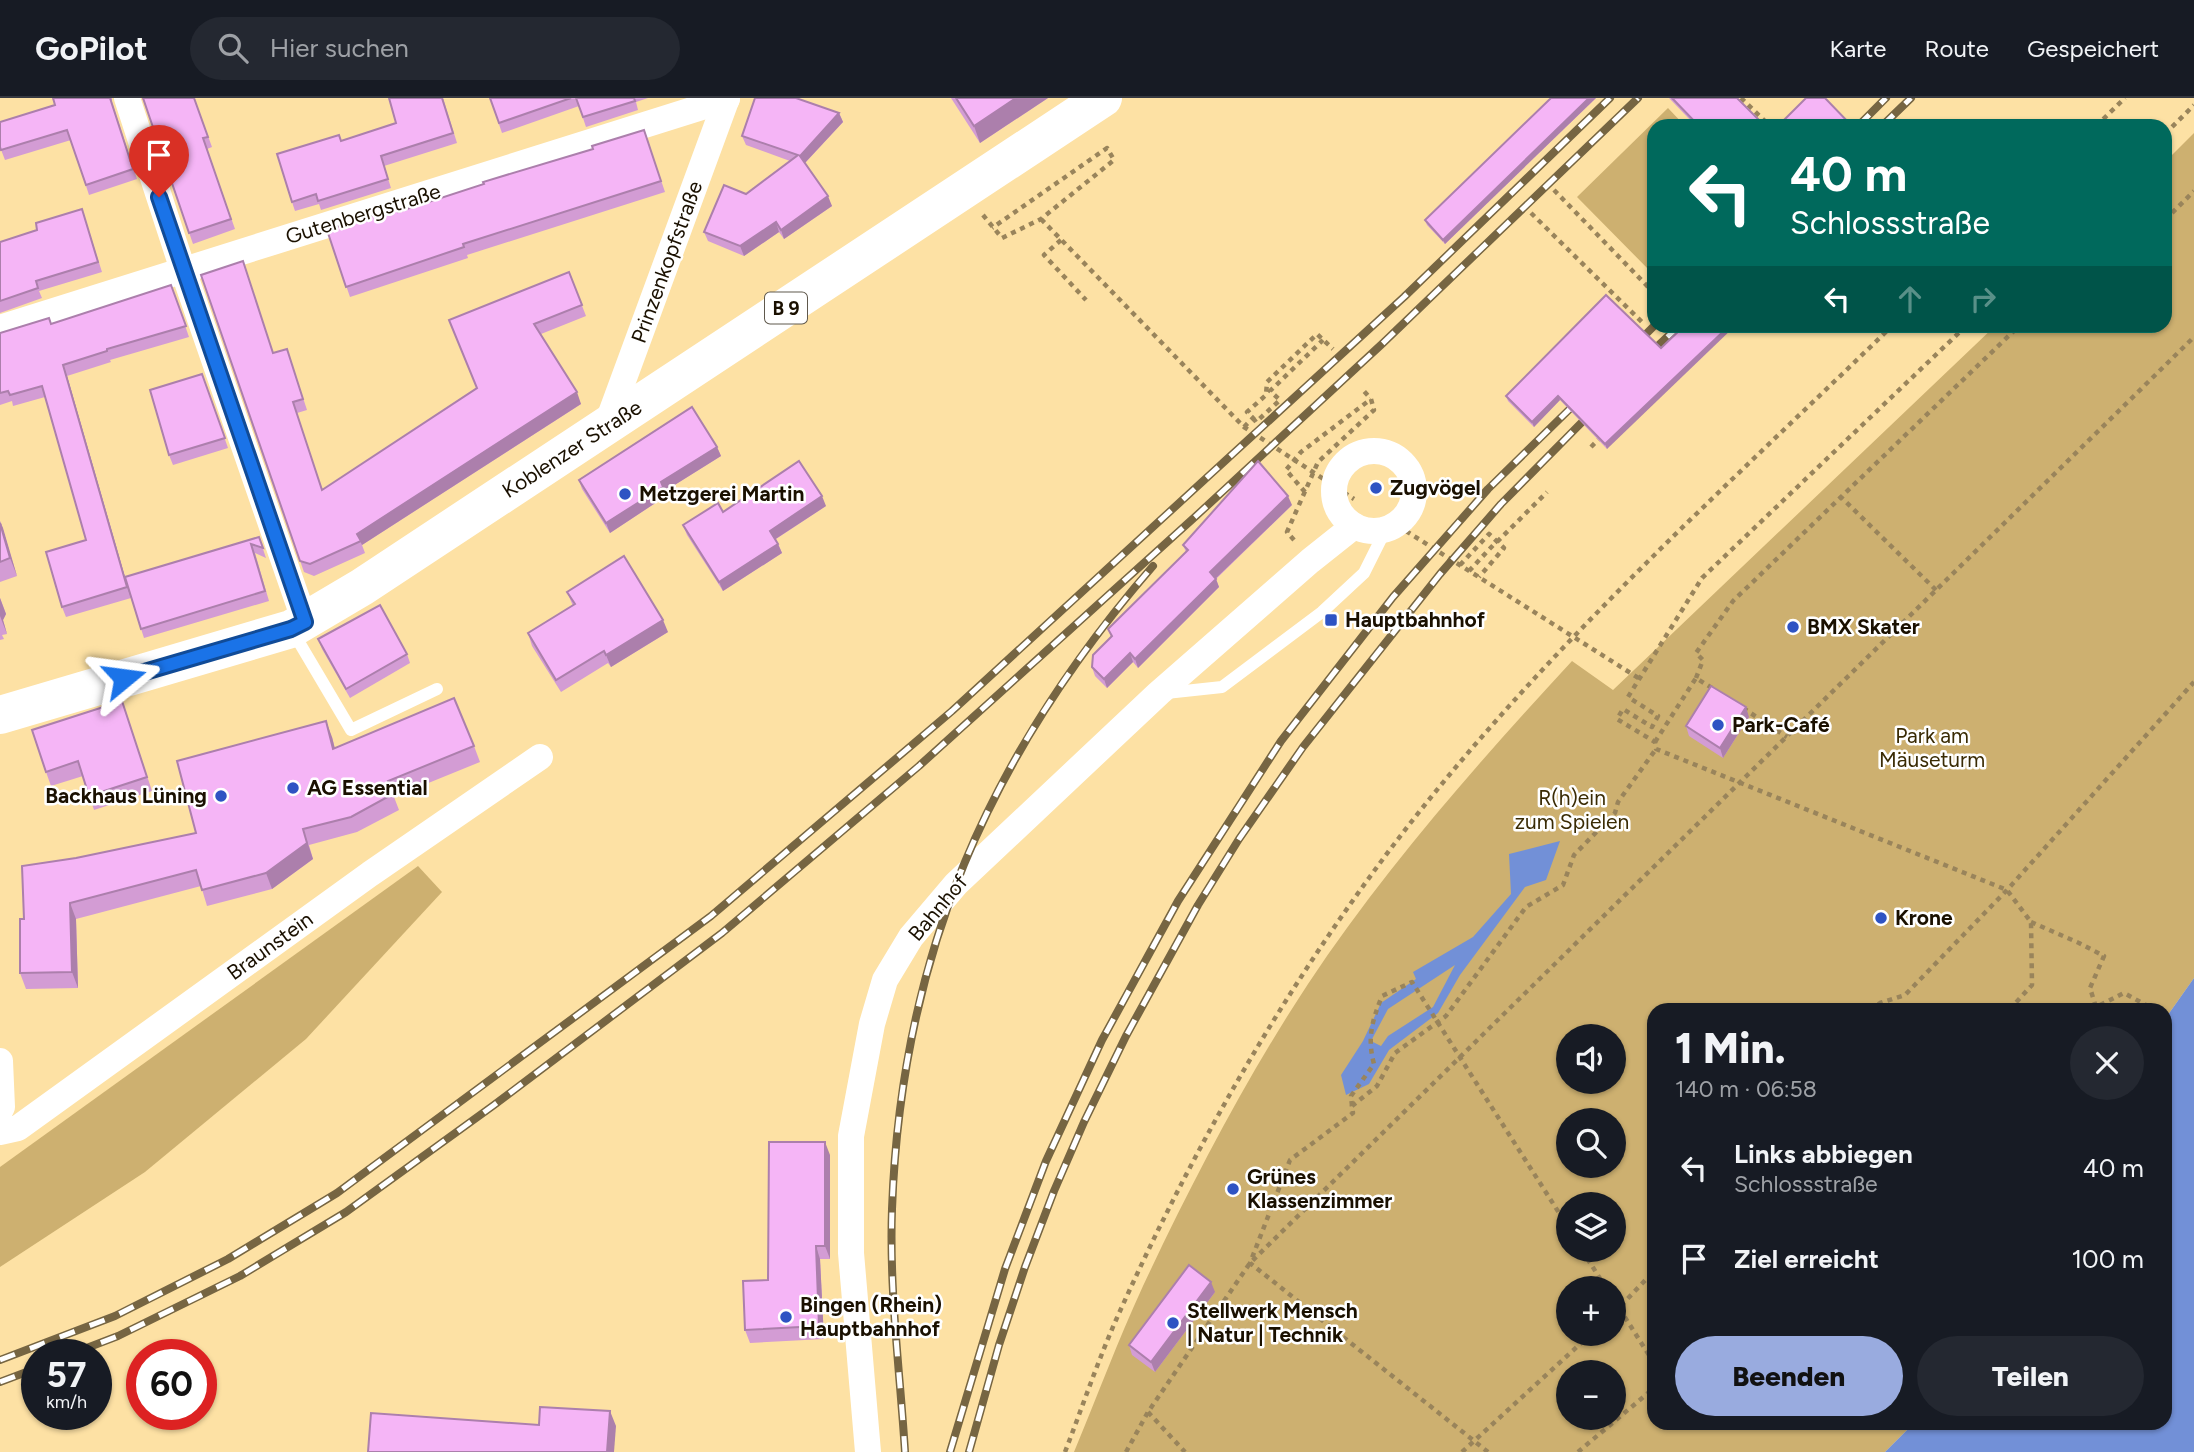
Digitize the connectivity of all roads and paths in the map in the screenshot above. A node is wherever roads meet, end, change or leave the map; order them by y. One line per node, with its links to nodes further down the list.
1 (127, 98): 16 (street)
2 (1103, 98): 34 (main road, Koblenzer Straße / B 9)
3 (1741, 98): 7 (path)
4 (2125, 98): 8 (path)
5 (727, 99): 16 (street, Gutenbergstraße); 34 (street, Prinzenkopfstraße)
6 (2194, 105): 9 (path)
7 (1763, 119)
8 (2103, 119)
9 (2172, 127)
10 (1554, 190): 17 (path)
11 (2194, 191): 13 (path)
12 (1531, 213): 19 (path)
13 (2172, 213)
14 (1041, 219): 14 (path); 15 (path)
15 (1061, 240): 18 (path); 35 (path)
16 (183, 271): 22 (street, Gutenbergstraße); 52 (street)
17 (1647, 286)
18 (1086, 300)
19 (1629, 308): 20 (path); 21 (path)
20 (1623, 314)
21 (1643, 323)
22 (0, 328)
23 (1885, 333): 90 (path)
24 (1959, 333): 54 (path)
25 (2012, 333): 41 (path)
26 (2194, 337): 51 (path)
27 (1324, 341): 28 (path); 33 (path); 33 (path)
28 (1333, 349)
29 (1667, 371): 30 (path)
30 (1680, 384)
31 (1362, 389): 32 (path)
32 (1371, 399): 38 (path); 39 (path)
33 (1253, 418): 35 (path)
34 (606, 426): 52 (main road, Koblenzer Straße / B 9)
35 (1244, 427): 38 (path)
36 (1610, 428): 37 (path)
37 (1591, 447)
38 (1294, 461): 39 (path); 42 (path)
39 (1305, 492): 47 (path)
40 (1547, 492): 45 (path)
41 (1841, 497): 51 (path); 53 (path)
42 (1357, 514): 43 (street); 43 (street); 47 (street, Bahnhof)
43 (1396, 530): 48 (path); 58 (lane)
44 (1485, 531): 45 (path)
45 (1498, 541): 46 (path); 48 (path); 49 (path); 50 (path)
46 (1508, 551)
47 (1310, 561): 58 (street, Bahnhof)
48 (1461, 565): 49 (path)
49 (1469, 571): 50 (path)
50 (1479, 577): 54 (path)
51 (1936, 590): 61 (path)
52 (298, 625): 56 (lane); 60 (main road, Koblenzer Straße / B 9)
53 (1696, 678): 57 (path); 62 (path)
54 (1640, 679): 62 (path)
55 (2194, 682): 66 (path)
56 (437, 689)
57 (1719, 692)
58 (1159, 693): 89 (street, Bahnhof)
59 (1741, 707): 61 (path)
60 (0, 715)
61 (1787, 737): 65 (path)
62 (1655, 741): 63 (path)
63 (1656, 749): 65 (path); 73 (path)
64 (540, 757): 78 (street, Braunstein)
65 (1741, 781): 66 (path); 74 (path)
66 (2007, 890): 67 (path); 68 (path)
67 (2031, 922): 69 (path); 70 (path)
68 (1880, 1003)
69 (2016, 1003)
70 (2095, 1003)
71 (2104, 1003): 72 (path)
72 (2142, 1003)
73 (1437, 1020): 74 (path); 76 (path); 76 (path)
74 (1460, 1056): 79 (path); 80 (path)
75 (0, 1061): 77 (street)
76 (1352, 1106): 80 (path)
77 (0, 1111)
78 (0, 1132)
79 (1556, 1208)
80 (1250, 1263): 87 (path); 88 (path)
81 (1647, 1278): 82 (path)
82 (1626, 1301)
83 (1626, 1319): 85 (path)
84 (1578, 1346): 88 (path)
85 (1647, 1352)
86 (1647, 1394): 95 (path)
87 (1147, 1412): 91 (path); 92 (path)
88 (1475, 1441): 93 (path); 94 (path)
89 (867, 1452)
90 (1065, 1452)
91 (1126, 1452)
92 (1185, 1452)
93 (1462, 1452)
94 (1488, 1452)
95 (1578, 1452)

